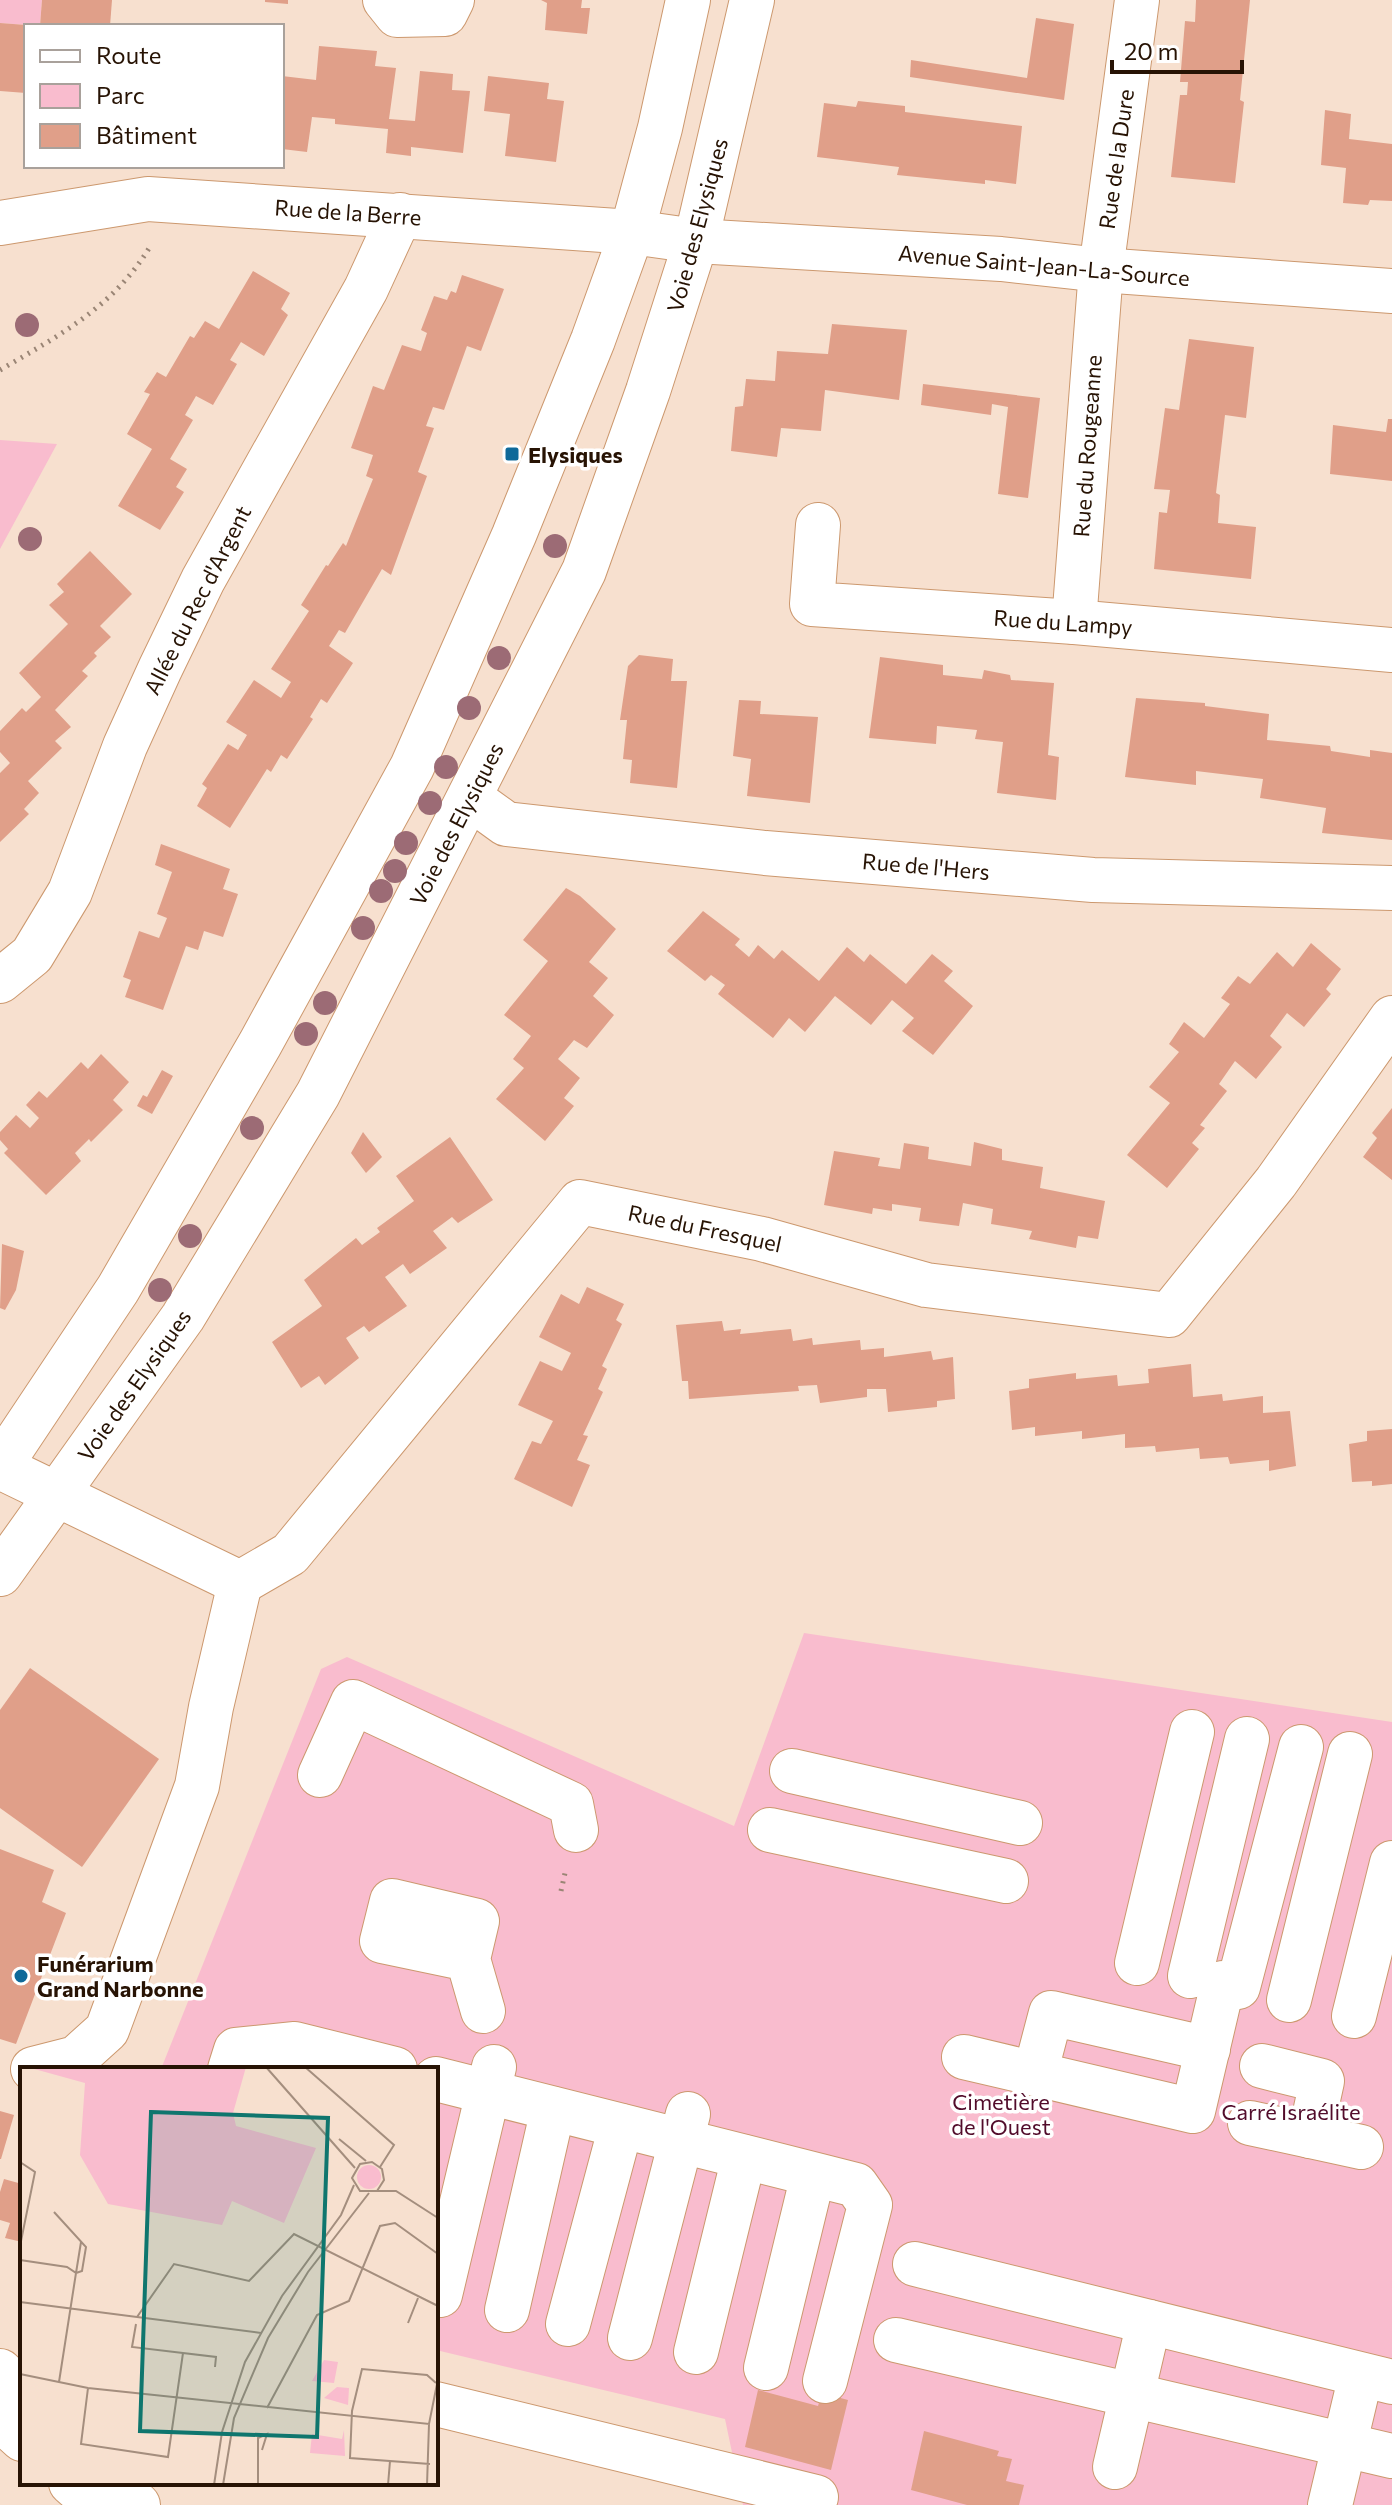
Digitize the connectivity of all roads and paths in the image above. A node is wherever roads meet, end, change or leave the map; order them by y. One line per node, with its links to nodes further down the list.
1 (385, 0): 2 (street)
2 (452, 0)
3 (688, 0): 9 (street)
4 (752, 0): 10 (street, Voie des Elysiques)
5 (1137, 0): 11 (street, Rue de la Dure)
6 (165, 201): 7 (street, Rue de la Berre); 8 (street, Rue de la Berre); 13 (path)
7 (400, 215): 9 (street, Rue de la Berre); 19 (street, Allée du Rec d'Argent)
8 (0, 223)
9 (632, 232): 10 (street, Rue de la Berre); 21 (street)
10 (696, 241): 11 (street, Avenue Saint-Jean-La-Source); 17 (street, Voie des Elysiques)
11 (1101, 270): 12 (street, Avenue Saint-Jean-La-Source); 15 (street, Rue du Rougeanne)
12 (1392, 291)
13 (0, 370)
14 (818, 525): 15 (street, Rue du Lampy)
15 (1074, 622): 16 (street, Rue du Lampy)
16 (1392, 650)
17 (470, 798): 18 (street, Rue de l'Hers); 22 (street, Voie des Elysiques)
18 (1392, 888)
19 (0, 981)
20 (1392, 1018): 24 (street, Rue du Fresquel)
21 (0, 1467): 22 (street)
22 (57, 1496): 23 (street, Voie des Elysiques); 24 (street)
23 (0, 1574)
24 (240, 1583): 45 (street)
25 (1192, 1732): 37 (street)
26 (1247, 1739): 38 (street)
27 (1301, 1747): 38 (street)
28 (1350, 1754): 39 (street)
29 (792, 1771): 31 (street)
30 (320, 1775): 32 (street)
31 (1020, 1823)
32 (576, 1830)
33 (770, 1830): 35 (street)
34 (1392, 1863): 41 (street)
35 (1006, 1881)
36 (468, 1959): 40 (street)
37 (1137, 1963)
38 (1217, 1982): 43 (street)
39 (1289, 2000)
40 (483, 2011)
41 (1354, 2016)
42 (295, 2045): 49 (street); 50 (street)
43 (1208, 2049): 52 (street); 52 (street)
44 (964, 2057): 52 (street)
45 (77, 2064): 48 (street)
46 (0, 2065): 51 (street)
47 (1262, 2066): 59 (street)
48 (51, 2067)
49 (231, 2067)
50 (377, 2067)
51 (20, 2071)
52 (1035, 2074)
53 (438, 2079): 54 (street)
54 (492, 2080): 55 (street); 64 (street)
55 (553, 2109): 57 (street); 65 (street)
56 (1250, 2123): 59 (street)
57 (621, 2126): 58 (street); 67 (street)
58 (685, 2128): 61 (street); 68 (street)
59 (1310, 2136): 60 (street)
60 (1361, 2147)
61 (744, 2157): 62 (street); 70 (street)
62 (813, 2175): 71 (street); 74 (street)
63 (915, 2264): 66 (street)
64 (440, 2295)
65 (507, 2310)
66 (1149, 2322): 73 (street); 76 (street)
67 (568, 2324)
68 (630, 2338)
69 (896, 2340): 76 (street)
70 (696, 2352)
71 (766, 2368)
72 (0, 2371): 75 (street)
73 (1377, 2378): 80 (street)
74 (825, 2381)
75 (20, 2390)
76 (1132, 2395): 80 (street); 82 (street)
77 (438, 2404): 85 (street)
78 (0, 2419): 79 (street)
79 (20, 2437)
80 (1344, 2444): 81 (street); 88 (street)
81 (1392, 2456)
82 (1115, 2467)
83 (73, 2485): 86 (street)
84 (117, 2485): 87 (street)
85 (816, 2497)
86 (96, 2505)
87 (138, 2505)
88 (1330, 2505)

